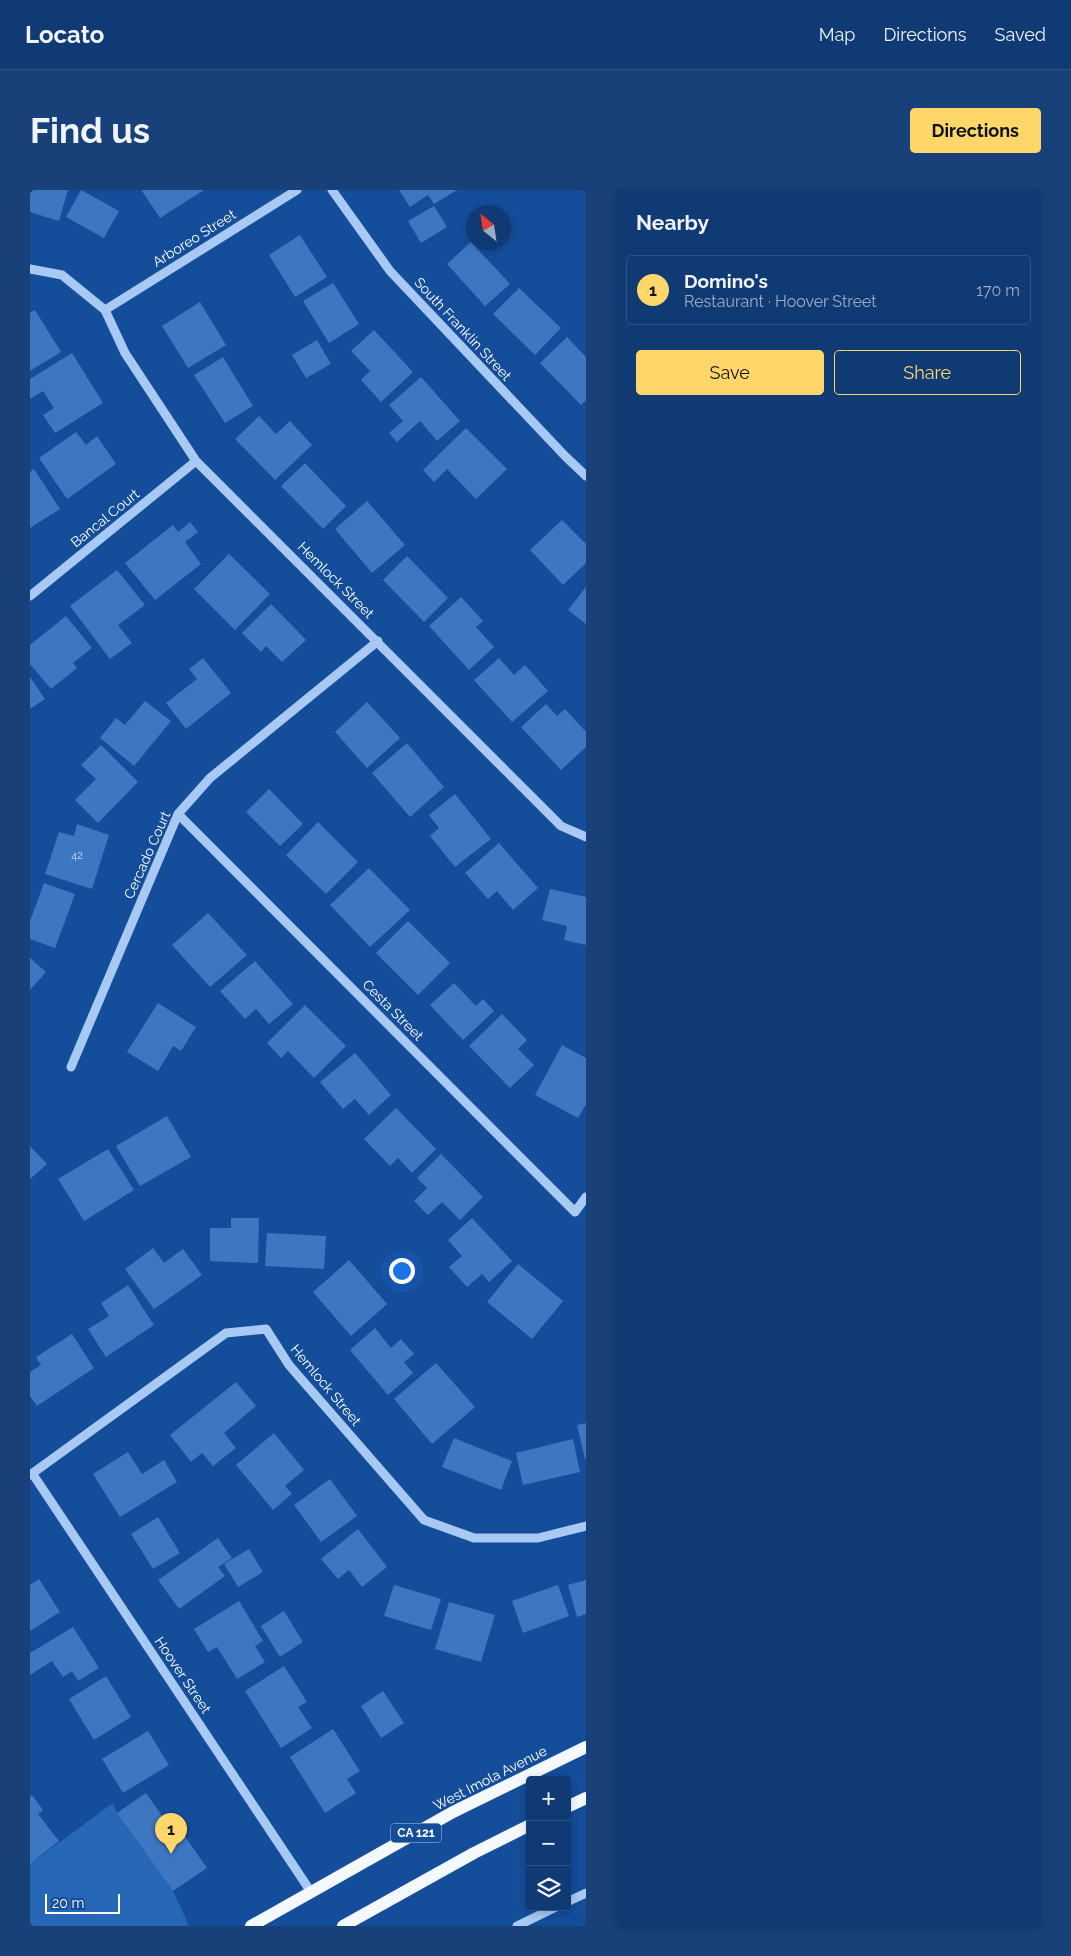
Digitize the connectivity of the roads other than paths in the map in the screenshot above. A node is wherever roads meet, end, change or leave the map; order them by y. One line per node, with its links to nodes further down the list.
1 (298, 190): 4 (street, Arboreo Street)
2 (332, 190): 6 (street, South Franklin Street)
3 (30, 268): 4 (street)
4 (105, 310): 5 (street, Hemlock Street)
5 (196, 461): 7 (street, Bancal Court); 8 (street, Hemlock Street)
6 (586, 476)
7 (30, 596)
8 (378, 641): 9 (street, Cercado Court); 10 (street, Hemlock Street)
9 (178, 814): 11 (street, Cercado Court); 12 (street, Cesta Street)
10 (586, 837)
11 (71, 1067)
12 (586, 1198)
13 (31, 1474): 14 (street, Hemlock Street); 19 (street, Hoover Street)
14 (586, 1526)
15 (586, 1747): 19 (main road, West Imola Avenue / CA 121)
16 (586, 1798): 17 (main road)
17 (571, 1805)
18 (526, 1827): 24 (main road)
19 (311, 1892): 23 (main road, West Imola Avenue / CA 121)
20 (586, 1893): 21 (street)
21 (571, 1900)
22 (548, 1911): 25 (street)
23 (251, 1926)
24 (343, 1926)
25 (516, 1926)

